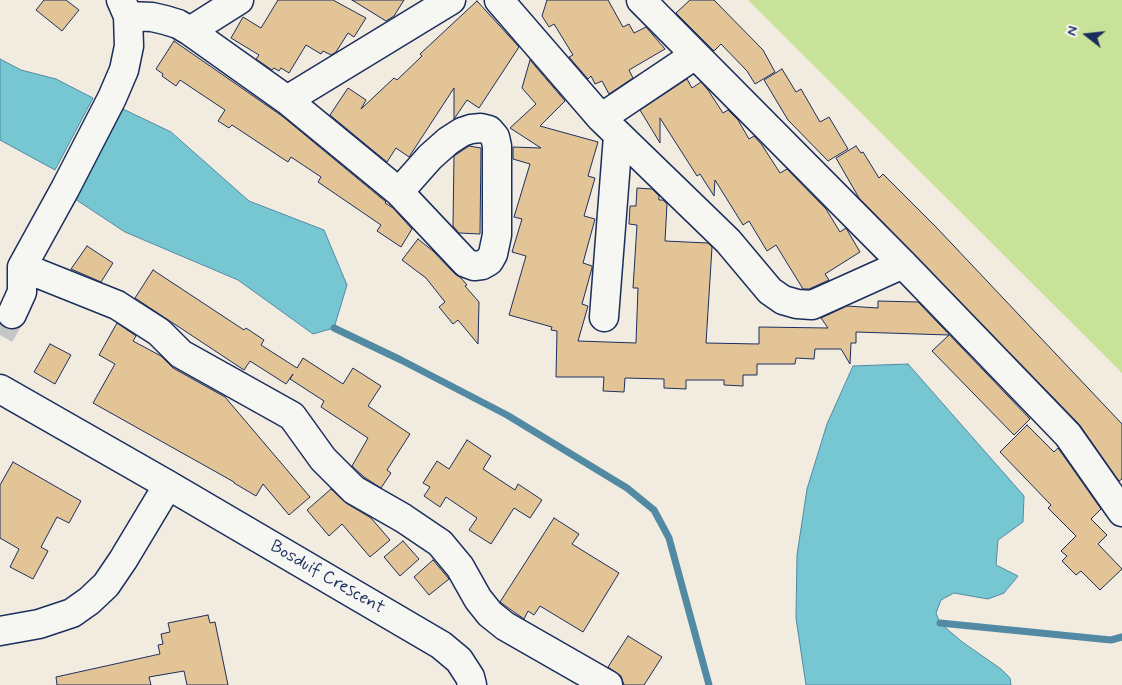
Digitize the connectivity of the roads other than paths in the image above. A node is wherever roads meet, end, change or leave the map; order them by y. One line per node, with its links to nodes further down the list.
1 (239, 0): 6 (street)
2 (451, 0): 8 (street)
3 (499, 0): 9 (street)
4 (641, 0): 7 (street)
5 (124, 8): 6 (street); 12 (street)
6 (190, 31): 8 (street)
7 (695, 55): 9 (street); 11 (street)
8 (287, 100): 10 (street)
9 (610, 127): 11 (street); 14 (street)
10 (399, 192): 10 (street)
11 (903, 264): 17 (street)
12 (11, 274): 13 (street); 20 (street)
13 (12, 314)
14 (604, 317)
15 (0, 389): 16 (street, Bosduif Crescent)
16 (168, 484): 18 (street); 19 (street, Bosduif Crescent)
17 (1122, 512)
18 (0, 631)
19 (472, 685)
20 (608, 685)

